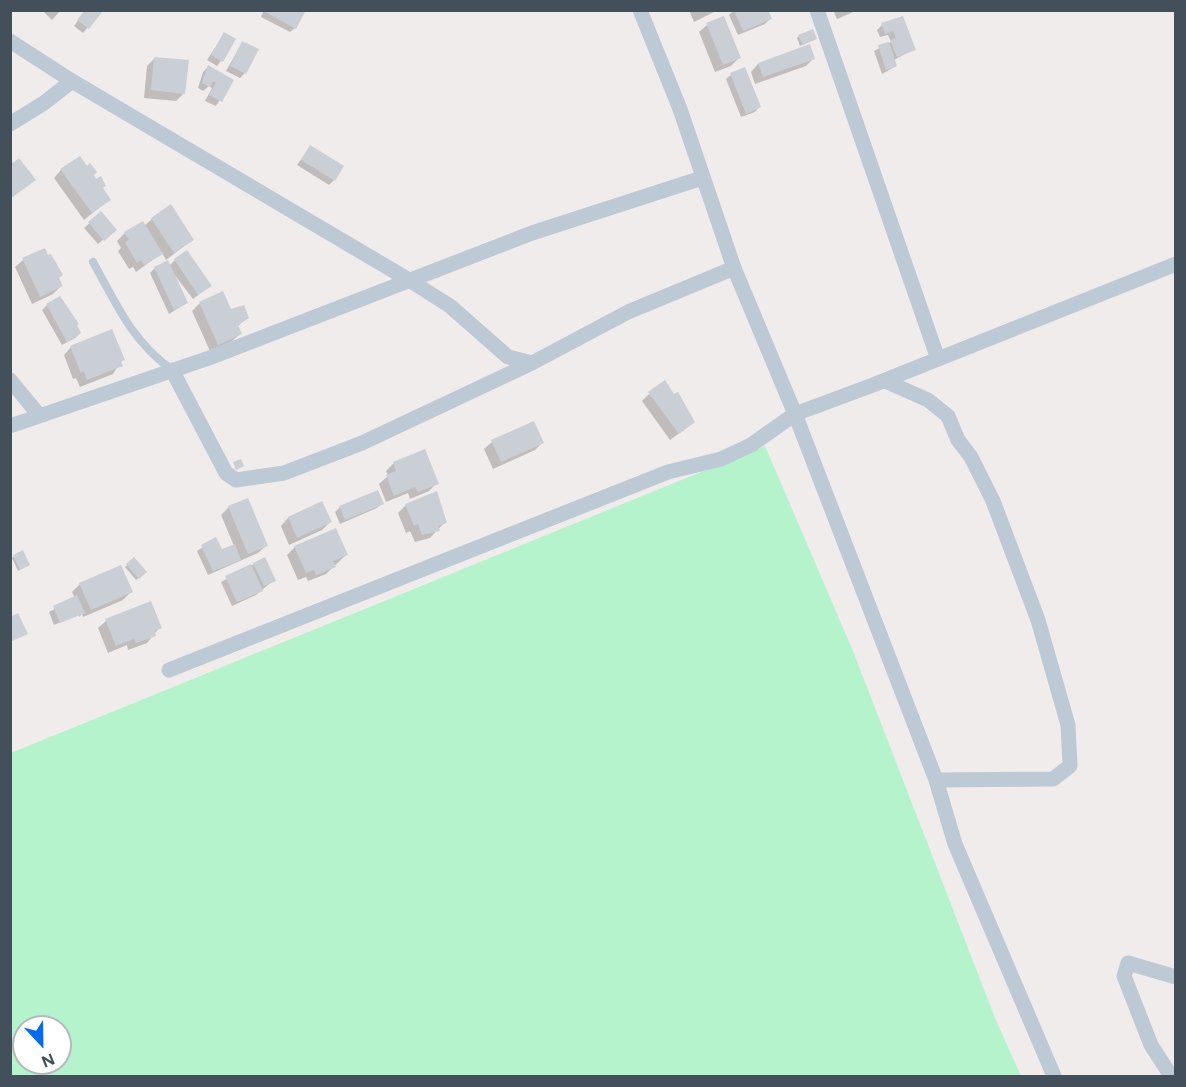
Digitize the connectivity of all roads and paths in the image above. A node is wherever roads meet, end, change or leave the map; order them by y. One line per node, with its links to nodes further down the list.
1 (640, 10): 6 (street)
2 (817, 10): 11 (street)
3 (10, 41): 4 (street)
4 (72, 81): 5 (street); 10 (street)
5 (10, 124)
6 (702, 178): 9 (street); 10 (street)
7 (93, 262): 13 (lane)
8 (1176, 264): 11 (street)
9 (734, 268): 12 (street); 16 (street)
10 (409, 280): 12 (street); 13 (street)
11 (938, 359): 15 (street)
12 (532, 363): 13 (street)
13 (172, 370): 17 (street)
14 (10, 380): 17 (street)
15 (885, 381): 16 (street); 20 (street)
16 (795, 414): 19 (street); 20 (street)
17 (39, 415): 18 (street)
18 (10, 426)
19 (169, 670)
20 (936, 780): 22 (street)
21 (1176, 977): 23 (street)
22 (1054, 1077)
23 (1171, 1077)

